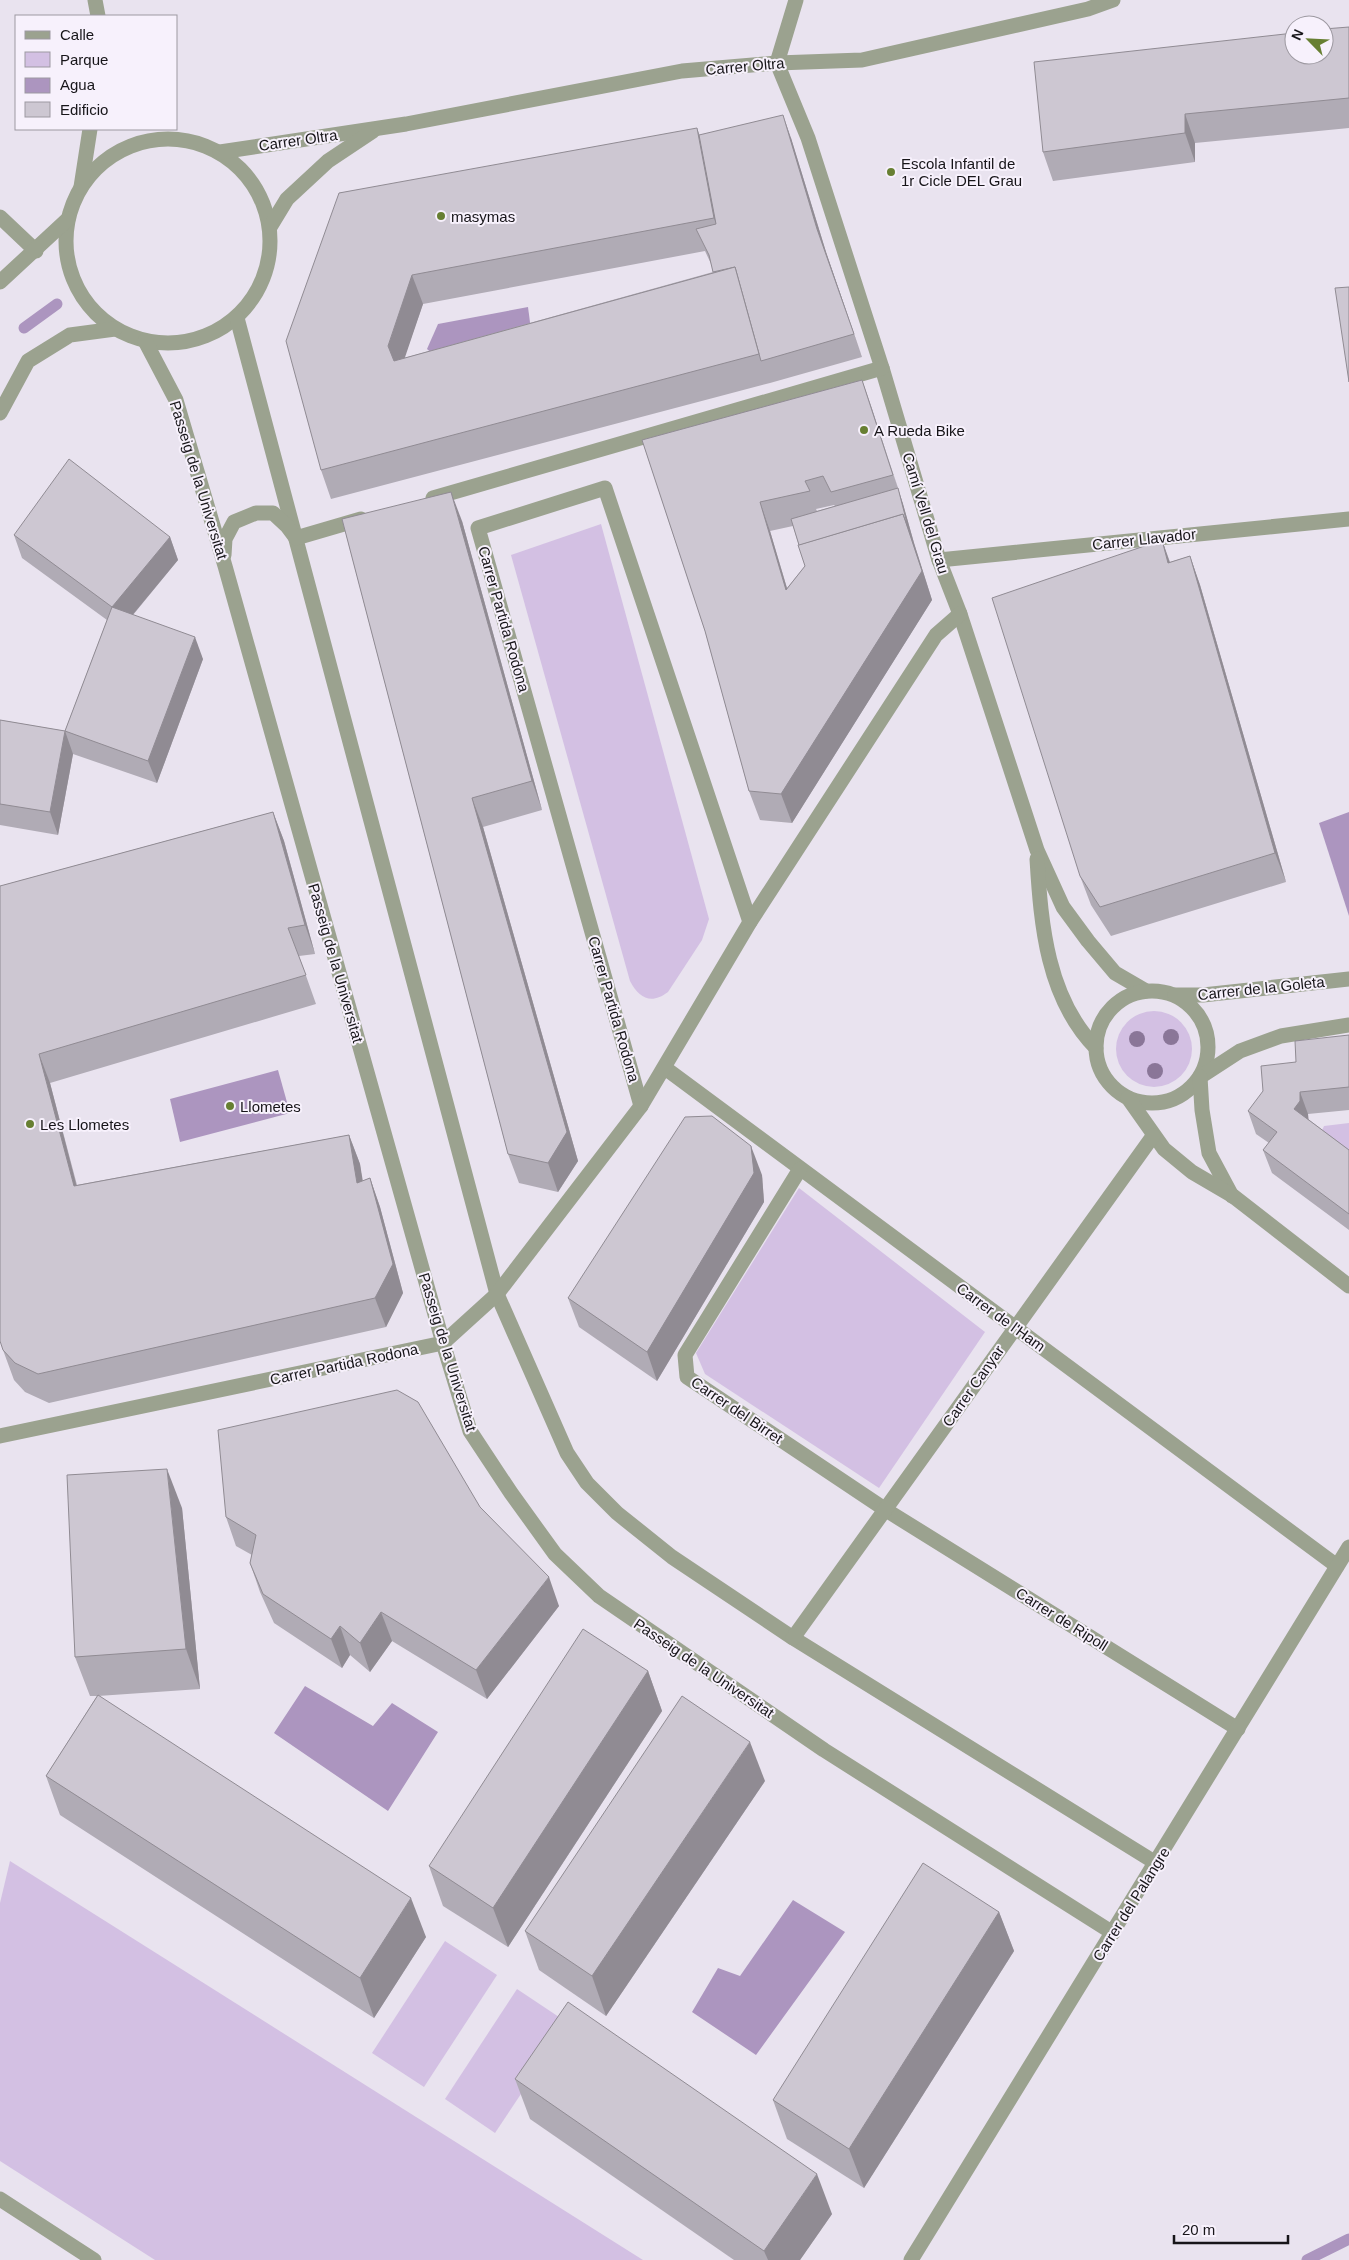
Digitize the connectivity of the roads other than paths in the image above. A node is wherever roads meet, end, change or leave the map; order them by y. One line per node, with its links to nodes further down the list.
1 (95, 0): 5 (street)
2 (796, 0): 6 (street)
3 (1113, 0): 4 (street, Carrer Oltra)
4 (1087, 5): 6 (street, Carrer Oltra)
5 (98, 15)
6 (777, 63): 7 (street, Carrer Oltra); 20 (street, Camí Vell del Grau)
7 (376, 129): 10 (street, Carrer Oltra); 14 (street, Carrer Oltra)
8 (90, 130): 11 (street)
9 (158, 133): 10 (street); 11 (street)
10 (220, 152): 14 (street)
11 (81, 188): 13 (street)
12 (0, 216): 15 (street)
13 (68, 219): 15 (street); 18 (street)
14 (270, 227): 17 (street)
15 (36, 251): 16 (street)
16 (0, 282)
17 (237, 318): 19 (street); 25 (street, Passeig de la Universitat)
18 (115, 329): 19 (street); 21 (street)
19 (145, 341): 27 (street, Passeig de la Universitat)
20 (882, 368): 22 (street); 26 (street, Camí Vell del Grau)
21 (0, 413)
22 (420, 502)
23 (372, 516): 25 (street)
24 (1349, 519): 26 (street, Carrer Llavador)
25 (296, 538): 27 (street, Passeig de la Universitat); 44 (street, Passeig de la Universitat)
26 (939, 560): 28 (street, Camí Vell del Grau)
27 (225, 566): 46 (street, Passeig de la Universitat)
28 (960, 614): 29 (street, Camí Vell del Grau); 30 (street, Carrer Partida Rodona)
29 (1037, 850): 32 (street, Camí Vell del Grau); 35 (street, Camí Vell del Grau)
30 (750, 922): 36 (street, Carrer Partida Rodona); 39 (street, Carrer Partida Rodona)
31 (1349, 979): 33 (street, Carrer de la Goleta)
32 (1146, 991): 33 (street); 35 (street)
33 (1173, 994): 37 (street)
34 (1349, 1025): 37 (street)
35 (1096, 1048): 38 (street)
36 (665, 1068): 39 (street, Carrer Partida Rodona); 41 (street, Carrer de l'Ham)
37 (1200, 1077): 38 (street); 42 (street)
38 (1128, 1098): 40 (street)
39 (641, 1106): 44 (street, Carrer Partida Rodona)
40 (1153, 1136): 42 (street); 45 (street, Carrer Canyar)
41 (800, 1169): 45 (street, Carrer de l'Ham); 48 (street, Carrer del Birret)
42 (1233, 1196): 43 (street)
43 (1349, 1286)
44 (498, 1294): 46 (street, Carrer Partida Rodona); 51 (street, Passeig de la Universitat)
45 (1014, 1327): 48 (street, Carrer Canyar); 50 (street, Carrer de l'Ham)
46 (442, 1343): 47 (street, Carrer Partida Rodona); 54 (street, Passeig de la Universitat)
47 (0, 1436)
48 (886, 1510): 51 (street, Carrer Canyar); 52 (street, Carrer de Ripoll)
49 (1349, 1547): 50 (street, Carrer del Palangre)
50 (1337, 1566): 52 (street, Carrer del Palangre)
51 (793, 1638): 53 (street, Passeig de la Universitat)
52 (1238, 1729): 53 (street, Carrer del Palangre)
53 (1156, 1863): 54 (street, Carrer del Palangre)
54 (1113, 1933): 57 (street, Carrer del Palangre)
55 (0, 2198): 56 (street)
56 (94, 2260)
57 (911, 2260)

